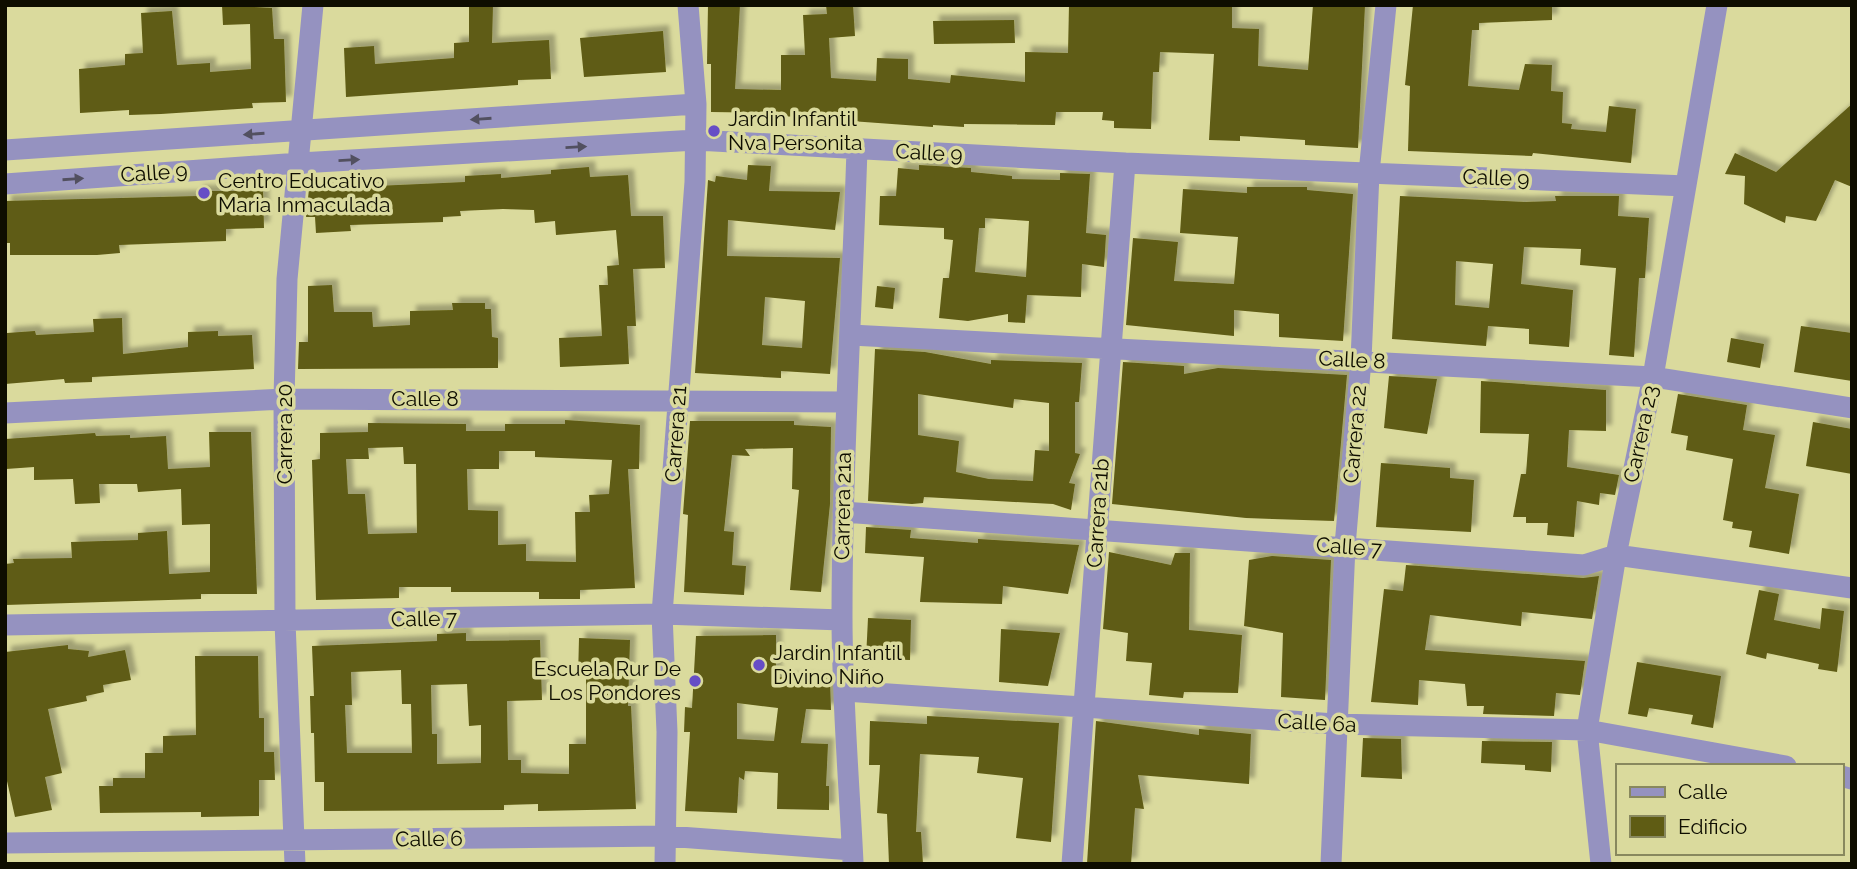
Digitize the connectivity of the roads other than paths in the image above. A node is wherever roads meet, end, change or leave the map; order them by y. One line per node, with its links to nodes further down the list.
1 (313, 5): 6 (street, Carrera 20)
2 (688, 5): 5 (street, Carrera 21)
3 (1386, 5): 12 (street, Carrera 22)
4 (1717, 5): 14 (street, Carrera 23)
5 (696, 104): 6 (street, Calle 9, one-way to 6); 7 (street, Carrera 21)
6 (304, 131): 9 (street, Calle 9, one-way to 9); 10 (street, Carrera 20)
7 (696, 140): 8 (street, Calle 9); 10 (street, Calle 9, one-way to 7); 20 (street, Carrera 21)
8 (857, 149): 11 (street, Calle 9); 15 (street, Carrera 21a)
9 (5, 150)
10 (300, 163): 13 (street, Calle 9, one-way to 10); 19 (street, Carrera 20)
11 (1125, 163): 12 (street, Calle 9); 16 (street, Carrera 21b)
12 (1369, 173): 14 (street, Calle 9); 17 (street, Carrera 22)
13 (5, 184)
14 (1686, 186): 18 (street, Carrera 23)
15 (851, 335): 16 (street, Calle 8); 21 (street, Carrera 21a)
16 (1109, 347): 17 (street, Calle 8); 25 (street, Carrera 21b)
17 (1361, 360): 18 (street, Calle 8); 26 (street, Carrera 22)
18 (1653, 377): 22 (street, Calle 8); 27 (street, Carrera 23)
19 (284, 399): 20 (street, Calle 8); 23 (street, Calle 8); 31 (street, Carrera 20)
20 (679, 399): 21 (street, Calle 8); 29 (street, Carrera 21)
21 (844, 402): 24 (street, Carrera 21a)
22 (1852, 408)
23 (5, 413)
24 (843, 512): 25 (street, Calle 7); 30 (street, Carrera 21a)
25 (1097, 533): 26 (street, Calle 7); 34 (street, Carrera 21b)
26 (1345, 546): 27 (street, Calle 7); 35 (street, Carrera 22)
27 (1616, 555): 28 (street, Calle 7); 36 (street, Carrera 23)
28 (1852, 588)
29 (662, 614): 30 (street, Calle 7); 31 (street, Calle 7); 38 (street, Carrera 21)
30 (842, 620): 33 (street, Carrera 21a)
31 (285, 622): 32 (street, Calle 7); 39 (street, Carrera 20)
32 (5, 625)
33 (845, 691): 34 (street, Calle 6a); 41 (street, Carrera 21a)
34 (1085, 708): 35 (street, Calle 6a); 44 (street, Carrera 21b)
35 (1335, 724): 36 (street, Calle 6a); 45 (street, Carrera 22)
36 (1587, 730): 37 (street, Calle 6a); 46 (street, Carrera 23)
37 (1775, 764)
38 (666, 836): 39 (street, Calle 6); 41 (street, Calle 6); 43 (street, Carrera 21)
39 (294, 841): 40 (street, Calle 6); 42 (street, Carrera 20)
40 (5, 843)
41 (853, 857)
42 (295, 864)
43 (665, 864)
44 (1072, 864)
45 (1331, 864)
46 (1601, 864)

